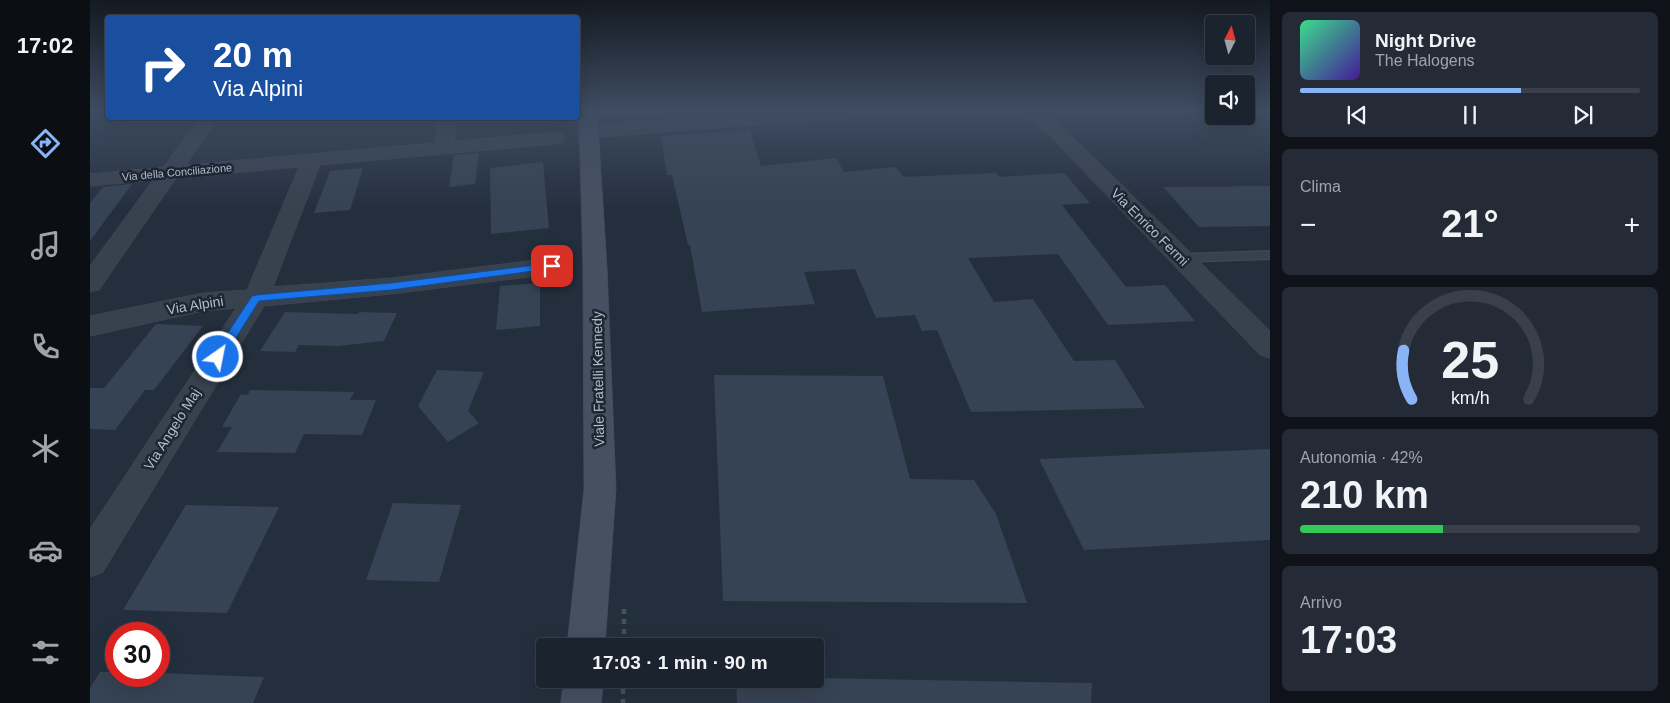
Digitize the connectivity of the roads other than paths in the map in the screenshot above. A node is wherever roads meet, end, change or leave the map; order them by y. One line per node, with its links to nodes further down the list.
1 (191, 143): 8 (street)
2 (445, 143): 6 (street)
3 (506, 143): 6 (street, Via della Conciliazione)
4 (590, 143): 18 (street, Viale Fratelli Kennedy)
5 (1068, 143): 11 (street, Via Enrico Fermi)
6 (444, 149): 7 (street, Via della Conciliazione)
7 (312, 160): 8 (street, Via della Conciliazione); 14 (street, Via Angelo Maj)
8 (168, 173): 9 (street, Via della Conciliazione); 13 (street)
9 (90, 180)
10 (1270, 255): 11 (lane)
11 (1181, 258): 16 (street, Via Enrico Fermi)
12 (552, 266): 14 (street, Via Alpini)
13 (90, 284)
14 (256, 298): 15 (street, Via Alpini); 17 (street, Via Angelo Maj)
15 (90, 326)
16 (1270, 348)
17 (90, 560)
18 (587, 638)
19 (583, 688): 20 (street)
20 (582, 703)

